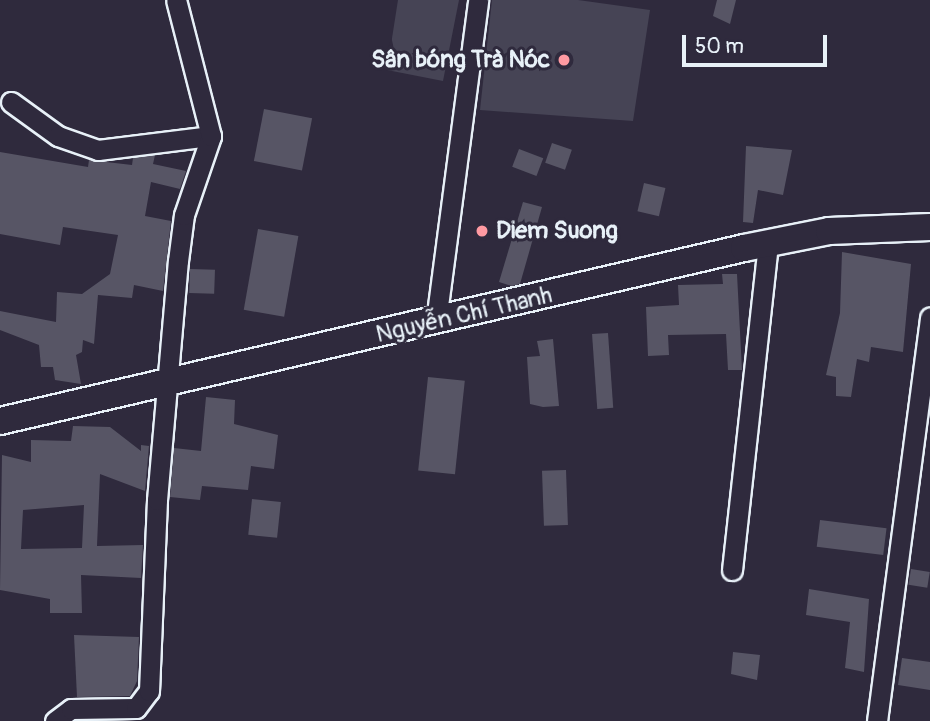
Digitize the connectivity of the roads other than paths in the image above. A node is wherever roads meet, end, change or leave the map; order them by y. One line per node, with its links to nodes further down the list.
1 (176, 0): 4 (street)
2 (478, 0): 8 (street)
3 (11, 102): 4 (street)
4 (211, 136): 9 (street)
5 (930, 227): 6 (main road, Nguyễn Chí Thanh)
6 (768, 244): 8 (main road, Nguyễn Chí Thanh); 11 (street)
7 (930, 317): 13 (street)
8 (436, 321): 9 (main road, Nguyễn Chí Thanh)
9 (166, 384): 10 (main road, Nguyễn Chí Thanh); 12 (street)
10 (0, 421)
11 (732, 570)
12 (55, 721)
13 (877, 721)

